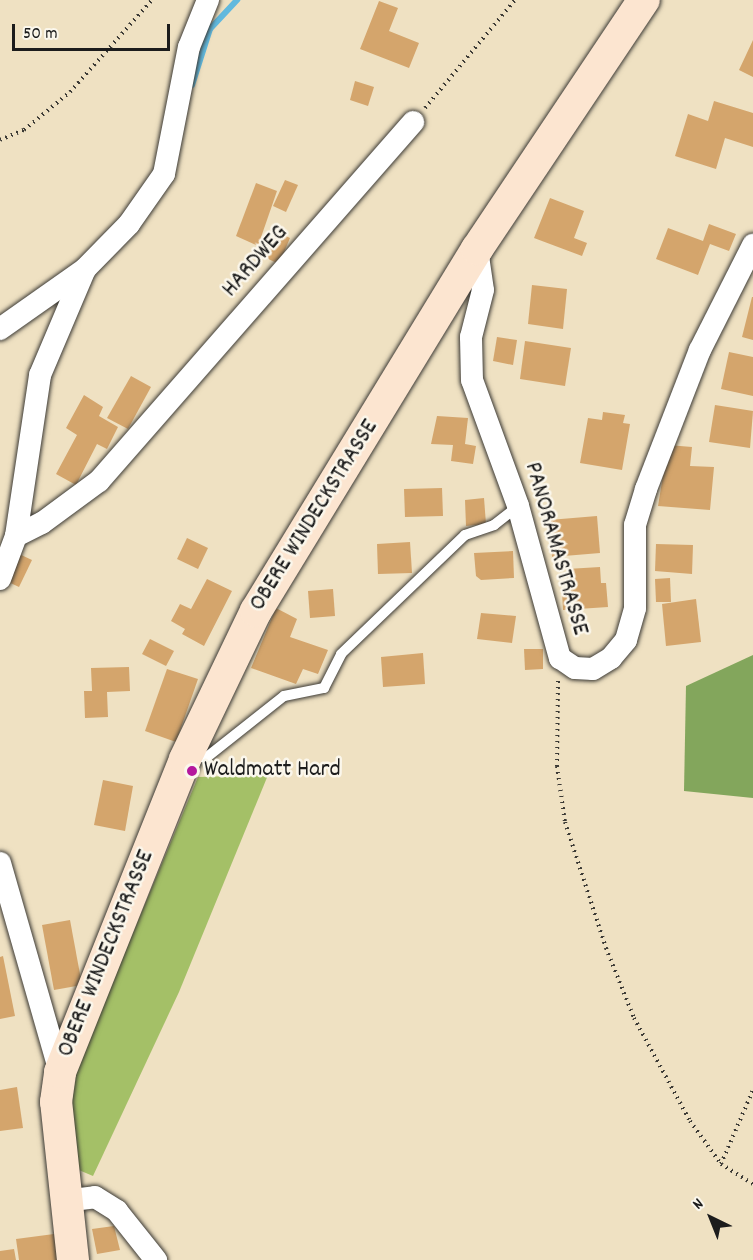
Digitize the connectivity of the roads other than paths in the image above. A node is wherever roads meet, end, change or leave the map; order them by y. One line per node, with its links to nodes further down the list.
1 (208, 0): 6 (street)
2 (644, 0): 5 (street, OBERE WINDECKSTRASSE)
3 (413, 122): 9 (street, HARDWEG)
4 (753, 245): 8 (street, PANORAMASTRASSE)
5 (477, 249): 8 (street, PANORAMASTRASSE); 11 (street, OBERE WINDECKSTRASSE)
6 (85, 269): 7 (street); 9 (street)
7 (0, 329)
8 (518, 506): 11 (lane)
9 (16, 536): 10 (street)
10 (0, 579)
11 (185, 759): 13 (street, OBERE WINDECKSTRASSE)
12 (0, 863): 13 (street)
13 (60, 1072): 14 (street, OBERE WINDECKSTRASSE)
14 (64, 1201): 15 (street, OBERE WINDECKSTRASSE); 16 (street)
15 (73, 1260)
16 (156, 1260)

